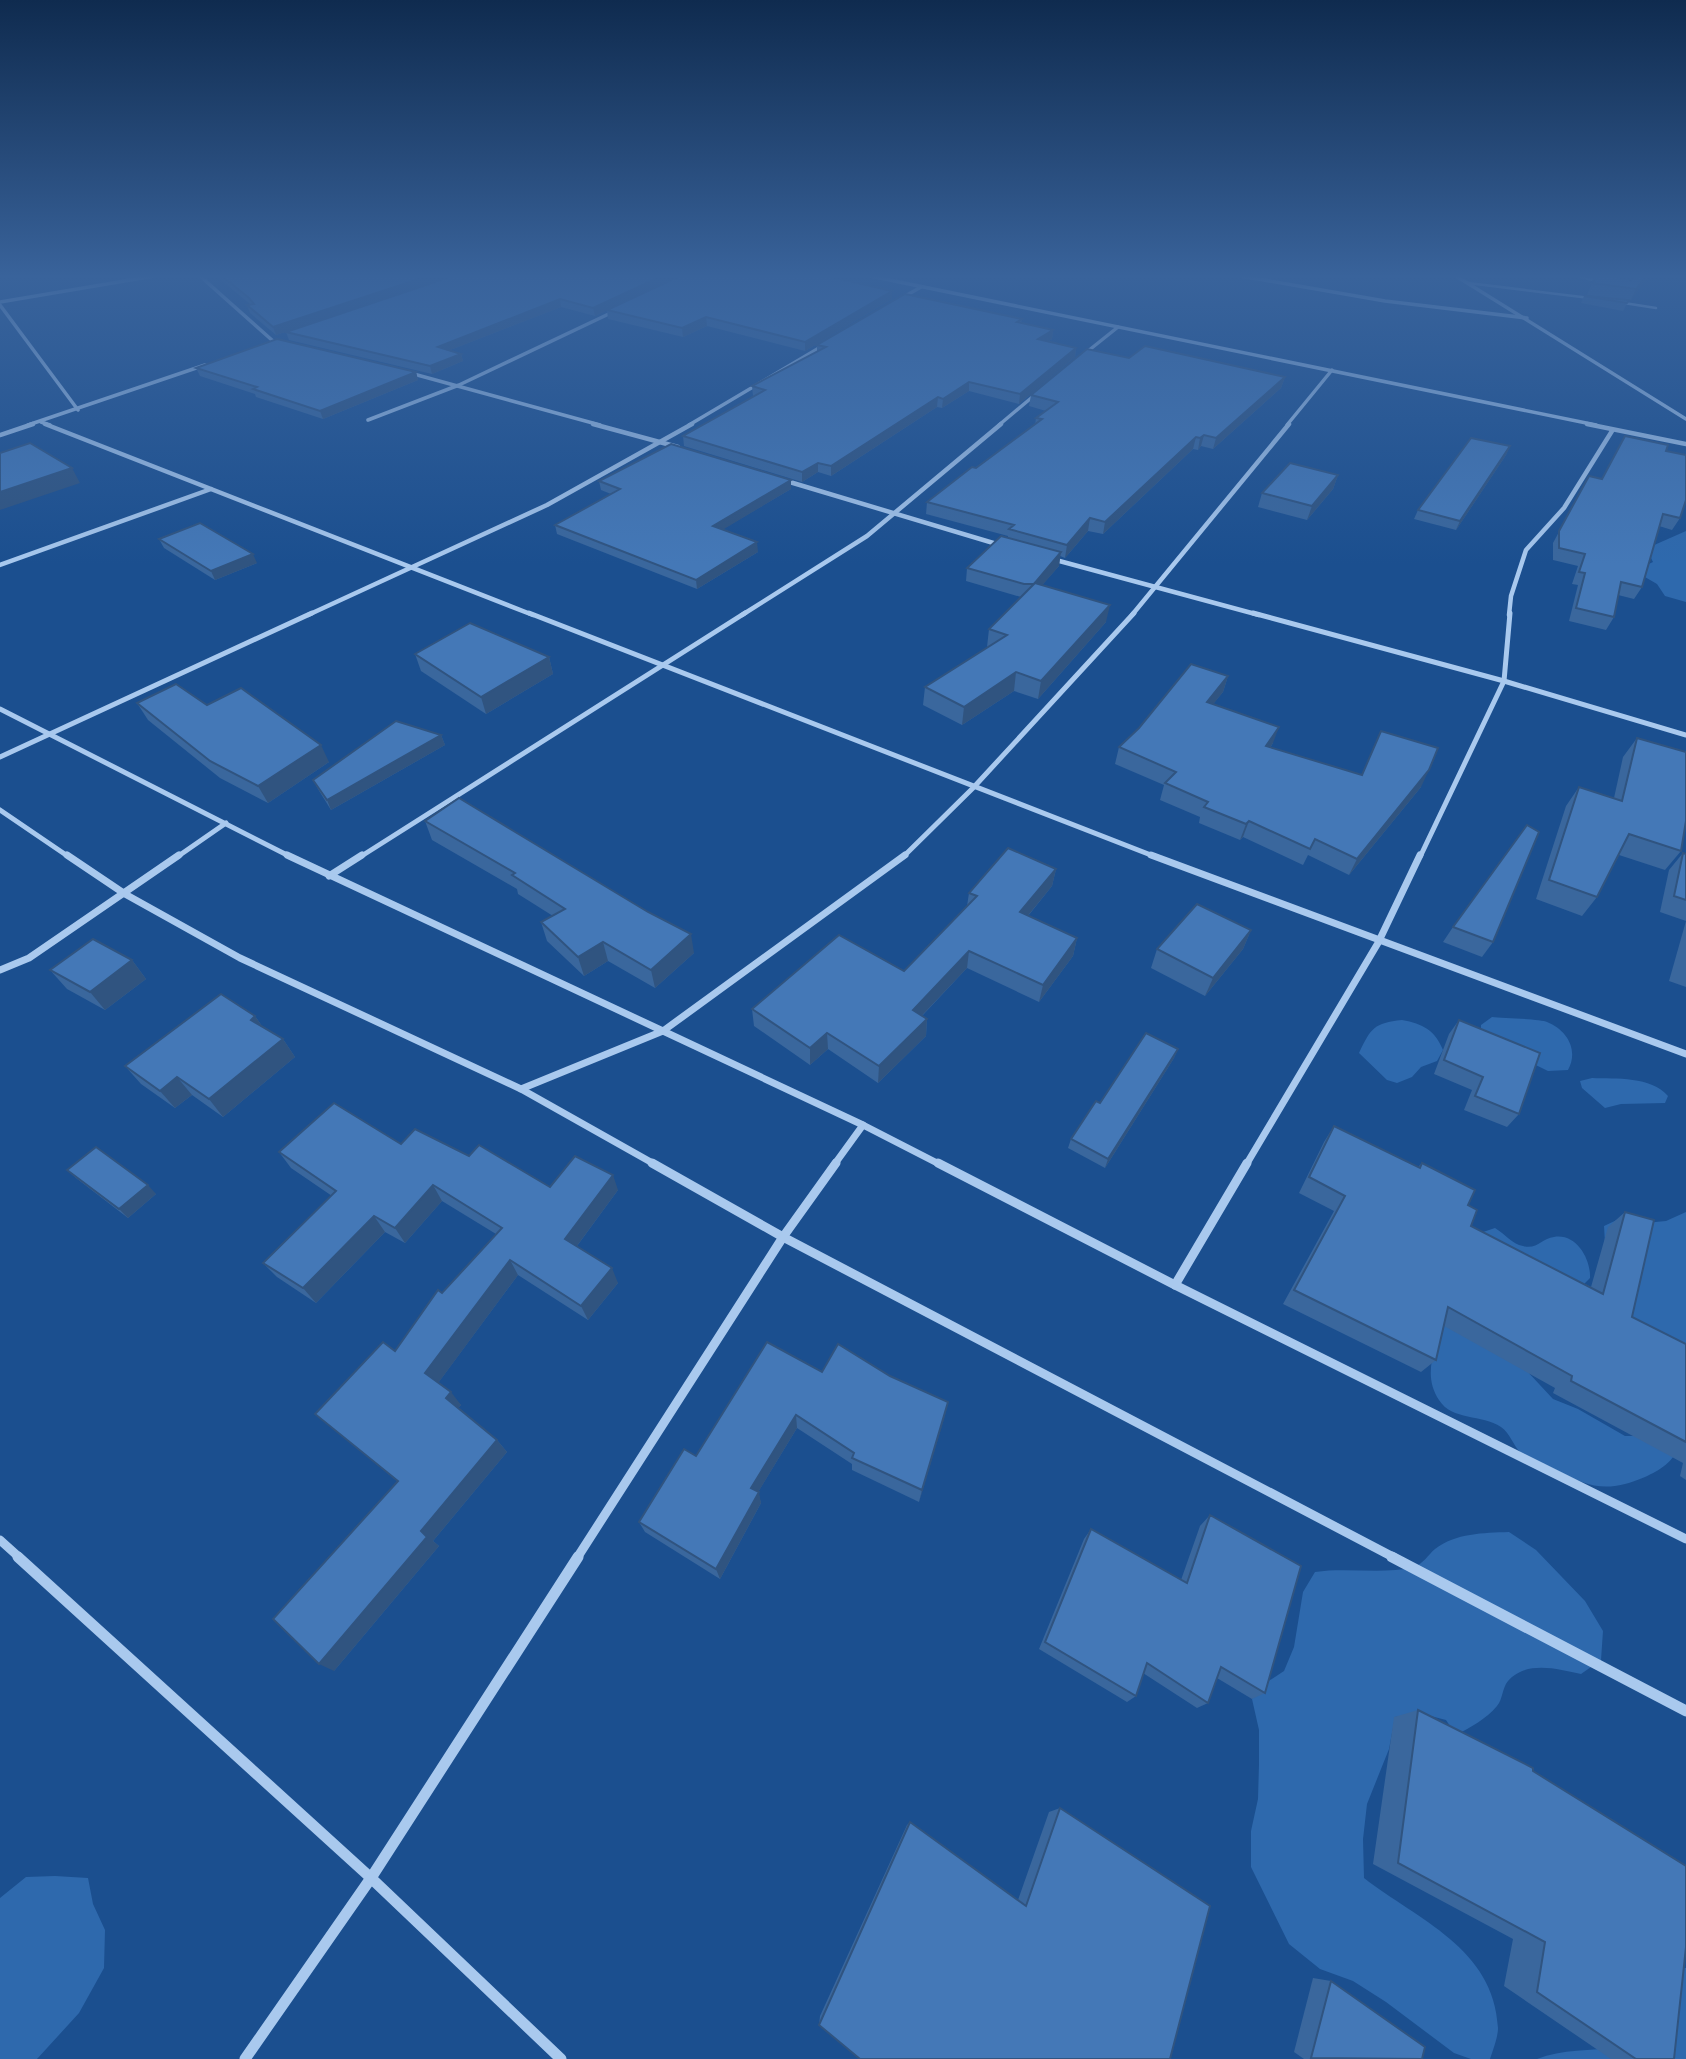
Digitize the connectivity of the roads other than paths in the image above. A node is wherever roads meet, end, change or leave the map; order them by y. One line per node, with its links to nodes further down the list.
1 (50, 372): 11 (street)
2 (185, 372): 11 (street)
3 (406, 372): 9 (street)
4 (486, 372): 9 (street)
5 (778, 372): 17 (street)
6 (1330, 372): 27 (street)
7 (1342, 372): 15 (street)
8 (1612, 372): 12 (street)
9 (459, 385): 13 (street); 17 (street)
10 (1045, 386): 22 (street)
11 (78, 410): 14 (street)
12 (1686, 419)
13 (368, 420)
14 (41, 422): 16 (street); 21 (street)
15 (1612, 431): 18 (street); 29 (street)
16 (0, 435)
17 (661, 442): 19 (street); 26 (street)
18 (1686, 444)
19 (686, 450)
20 (775, 478): 22 (street)
21 (212, 489): 25 (street); 26 (street)
22 (890, 514): 23 (street); 28 (street)
23 (1010, 547)
24 (1050, 559): 27 (street)
25 (0, 565)
26 (412, 568): 28 (street); 31 (street)
27 (1156, 589): 29 (street); 34 (street)
28 (661, 666): 34 (street); 37 (street)
29 (1504, 681): 32 (street); 39 (street)
30 (0, 709): 31 (street)
31 (49, 733): 33 (street); 36 (street)
32 (1686, 735)
33 (0, 757)
34 (973, 788): 39 (street); 41 (street)
35 (0, 810): 38 (street)
36 (226, 823): 37 (street); 38 (street)
37 (329, 876): 41 (street)
38 (125, 894): 40 (street); 43 (street)
39 (1378, 943): 42 (street); 46 (street)
40 (0, 970)
41 (663, 1031): 43 (street); 44 (street)
42 (1686, 1054)
43 (521, 1090): 45 (street)
44 (863, 1125): 45 (street); 46 (street)
45 (783, 1237): 49 (street); 50 (street)
46 (1175, 1285): 47 (street)
47 (1686, 1539)
48 (0, 1541): 50 (street)
49 (1686, 1711)
50 (371, 1878): 51 (street); 52 (street)
51 (245, 2059)
52 (561, 2059)

